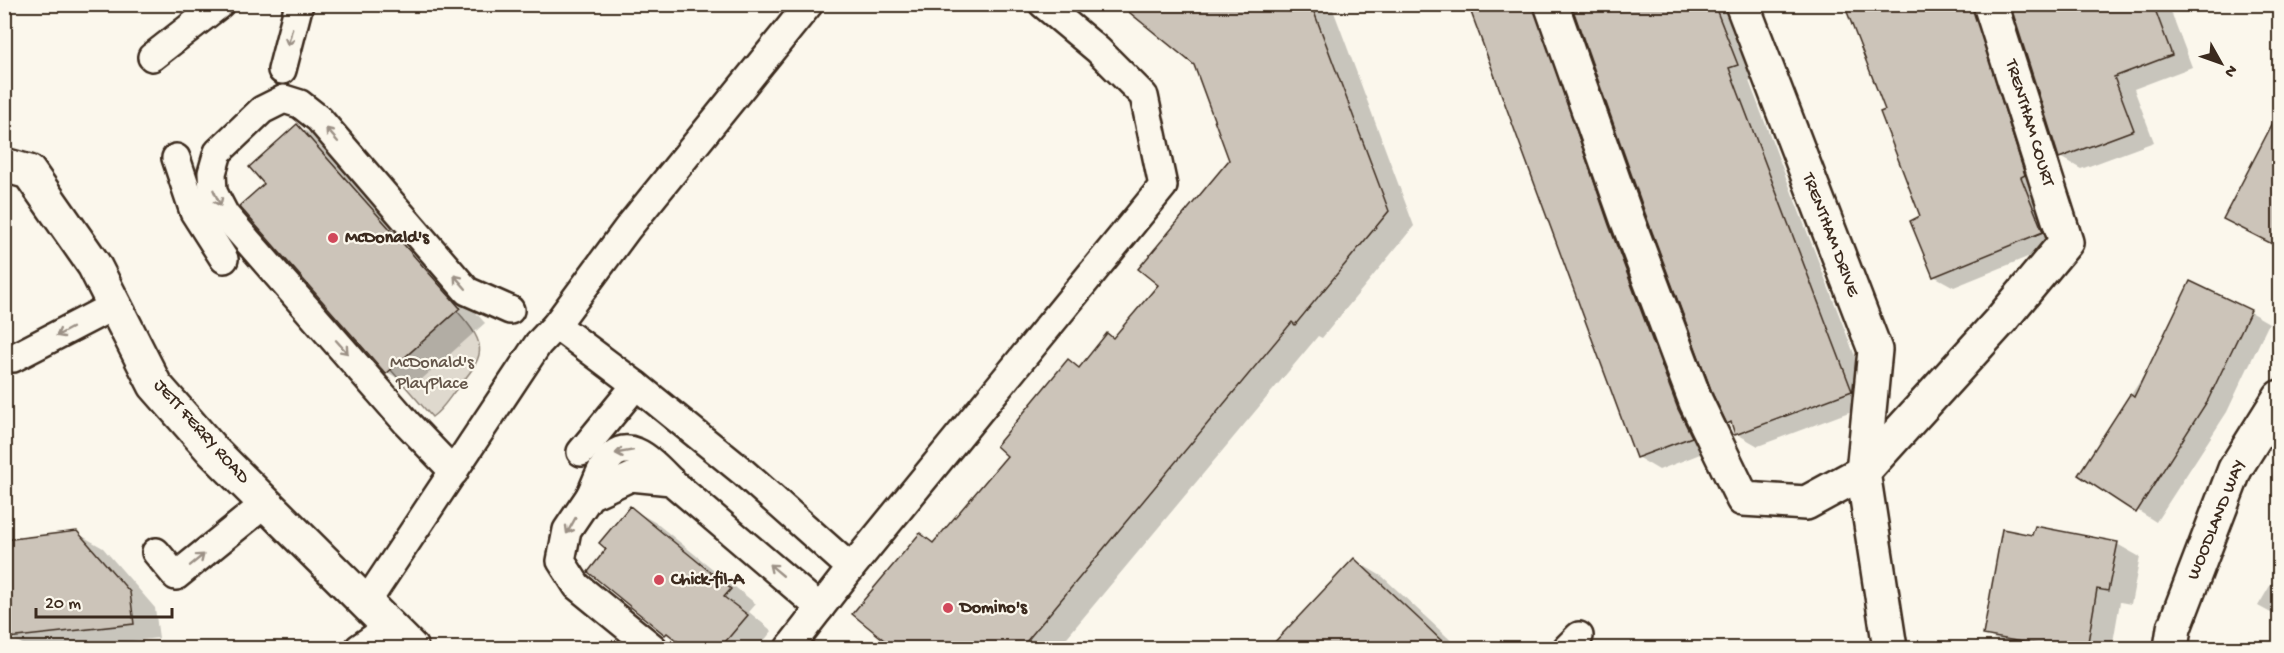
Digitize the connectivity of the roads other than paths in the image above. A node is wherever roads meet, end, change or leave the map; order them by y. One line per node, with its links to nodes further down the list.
1 (220, 4): 8 (lane)
2 (299, 4): 9 (lane, one-way to 9)
3 (809, 4): 15 (lane)
4 (1043, 4): 24 (lane)
5 (1551, 4): 21 (street)
6 (1742, 4): 21 (street, TRENTHAM DRIVE)
7 (1990, 4): 21 (street, TRENTHAM COURT)
8 (152, 57)
9 (282, 70)
10 (176, 158): 12 (lane)
11 (4, 165): 13 (street, JETT FERRY ROAD)
12 (224, 259)
13 (115, 305): 16 (lane, one-way to 16); 22 (street, JETT FERRY ROAD)
14 (510, 310): 20 (lane, one-way to 20)
15 (556, 325): 17 (lane); 20 (lane)
16 (13, 358)
17 (636, 385): 19 (lane); 24 (lane)
18 (2280, 397): 32 (street, WOODLAND WAY)
19 (581, 452)
20 (454, 472): 25 (lane)
21 (1863, 472): 31 (street, TRENTHAM DRIVE)
22 (266, 503): 23 (lane, one-way to 22); 25 (street, JETT FERRY ROAD)
23 (156, 552)
24 (851, 568): 26 (lane)
25 (366, 603): 27 (street, JETT FERRY ROAD)
26 (820, 608): 29 (lane, one-way to 29); 30 (lane)
27 (400, 638): 28 (lane)
28 (359, 648)
29 (653, 648)
30 (789, 648)
31 (1890, 648)
32 (2171, 648)

